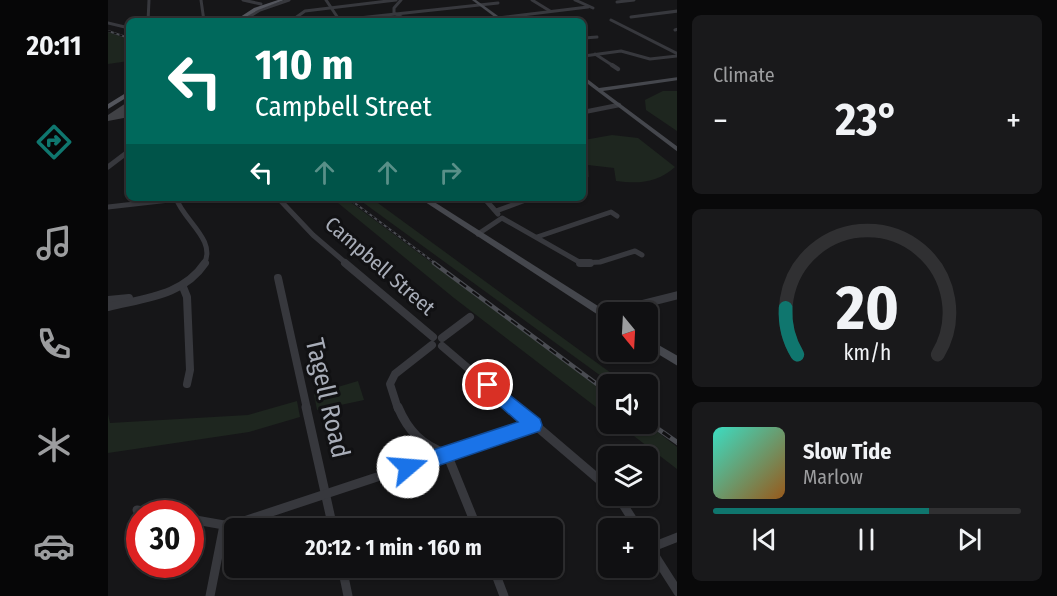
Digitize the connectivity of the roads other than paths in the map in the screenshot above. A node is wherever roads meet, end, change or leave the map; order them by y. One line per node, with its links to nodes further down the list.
1 (149, 0): 26 (street)
2 (201, 0): 27 (street)
3 (243, 0): 15 (street)
4 (274, 0): 15 (main road)
5 (282, 0): 29 (main road)
6 (289, 0): 30 (street)
7 (326, 0): 18 (street)
8 (396, 0): 18 (street)
9 (401, 0): 23 (street)
10 (474, 0): 17 (street)
11 (532, 0): 22 (street)
12 (575, 0): 19 (street)
13 (634, 0): 14 (street)
14 (617, 2)
15 (260, 3): 28 (main road)
16 (498, 3): 17 (street)
17 (480, 5): 23 (street); 35 (street)
18 (331, 7): 31 (street); 32 (street)
19 (588, 7): 20 (street); 22 (street)
20 (593, 8)
21 (677, 11): 25 (street)
22 (551, 12): 36 (street)
23 (395, 14): 24 (street); 34 (street)
24 (377, 16): 33 (street)
25 (632, 17)
26 (148, 18)
27 (204, 18)
28 (235, 18)
29 (241, 18)
30 (247, 18)
31 (295, 18)
32 (339, 18)
33 (358, 18)
34 (404, 18)
35 (497, 18)
36 (513, 18)
37 (611, 20): 43 (street)
38 (108, 22): 39 (street)
39 (126, 27)
40 (597, 37): 41 (street)
41 (586, 38)
42 (595, 54): 44 (street); 45 (street); 46 (street)
43 (677, 55)
44 (677, 55)
45 (586, 56)
46 (618, 69)
47 (677, 78): 50 (street)
48 (586, 80): 50 (street)
49 (126, 90): 52 (main road)
50 (602, 91): 53 (street)
51 (126, 95): 52 (main road)
52 (109, 105)
53 (619, 105): 54 (street); 55 (street)
54 (586, 112)
55 (677, 149)
56 (126, 153): 57 (street)
57 (108, 167)
58 (159, 201): 64 (street)
59 (177, 201): 72 (street)
60 (281, 201): 80 (street, Campbell Street)
61 (428, 201): 68 (street)
62 (486, 201): 65 (street)
63 (523, 201): 65 (street)
64 (108, 207)
65 (496, 211): 67 (street)
66 (612, 212): 69 (street)
67 (502, 218): 68 (street); 69 (street)
68 (478, 234): 78 (street)
69 (537, 237): 70 (street)
70 (642, 255)
71 (278, 278): 88 (street, Tagell Road)
72 (183, 287): 74 (street); 84 (street)
73 (677, 295): 76 (street)
74 (145, 298): 75 (street); 77 (street)
75 (108, 300)
76 (654, 302)
77 (108, 307)
78 (598, 308)
79 (470, 317): 81 (street)
80 (432, 341): 81 (street); 86 (street)
81 (442, 342): 85 (street, Campbell Street)
82 (658, 349): 83 (street)
83 (677, 361)
84 (187, 384)
85 (534, 425): 86 (street); 87 (street, Campbell Street)
86 (447, 454): 88 (street); 91 (street)
87 (598, 479)
88 (326, 494): 89 (street); 90 (street, Tagell Road)
89 (253, 518)
90 (331, 518)
91 (473, 518)
92 (204, 521): 93 (street)
93 (224, 525): 100 (street)
94 (677, 537): 95 (street)
95 (658, 543)
96 (658, 560): 99 (street)
97 (344, 578): 101 (street)
98 (497, 578): 102 (street)
99 (677, 590)
100 (210, 596)
101 (348, 596)
102 (504, 596)

